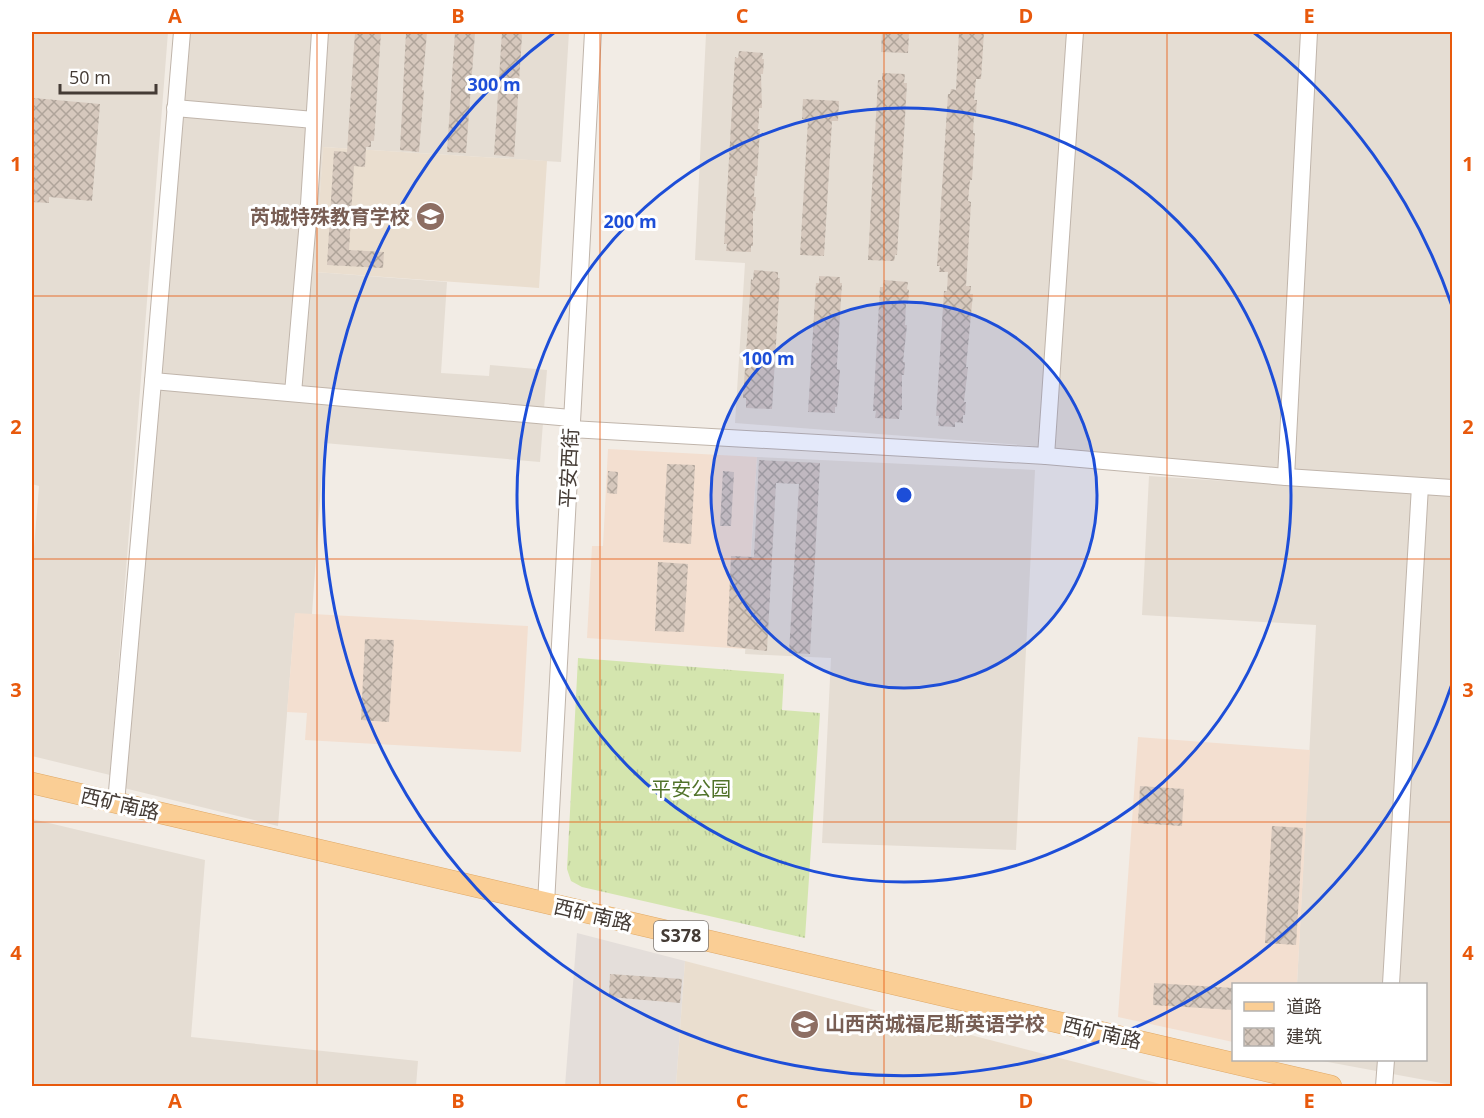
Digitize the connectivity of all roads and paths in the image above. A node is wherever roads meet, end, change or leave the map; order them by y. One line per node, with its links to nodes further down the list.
1 (182, 32): 6 (street)
2 (320, 32): 7 (street)
3 (593, 32): 10 (street, 平安西街)
4 (1075, 32): 11 (street)
5 (1310, 32): 12 (street)
6 (176, 108): 7 (street); 8 (street)
7 (314, 120): 9 (street)
8 (153, 381): 9 (street); 16 (street)
9 (292, 393): 10 (street)
10 (571, 424): 11 (street); 17 (street, 平安西街)
11 (1046, 456): 12 (street)
12 (1286, 477): 13 (street)
13 (1420, 486): 14 (street); 18 (street)
14 (1452, 488)
15 (32, 783): 16 (main road, 西矿南路 / S378)
16 (116, 803): 17 (main road, 西矿南路 / S378)
17 (546, 904): 20 (main road, 西矿南路 / S378)
18 (1390, 983)
19 (1386, 1061): 22 (street)
20 (1292, 1082): 21 (main road, 西矿南路 / S378)
21 (1331, 1086)
22 (1384, 1086)

